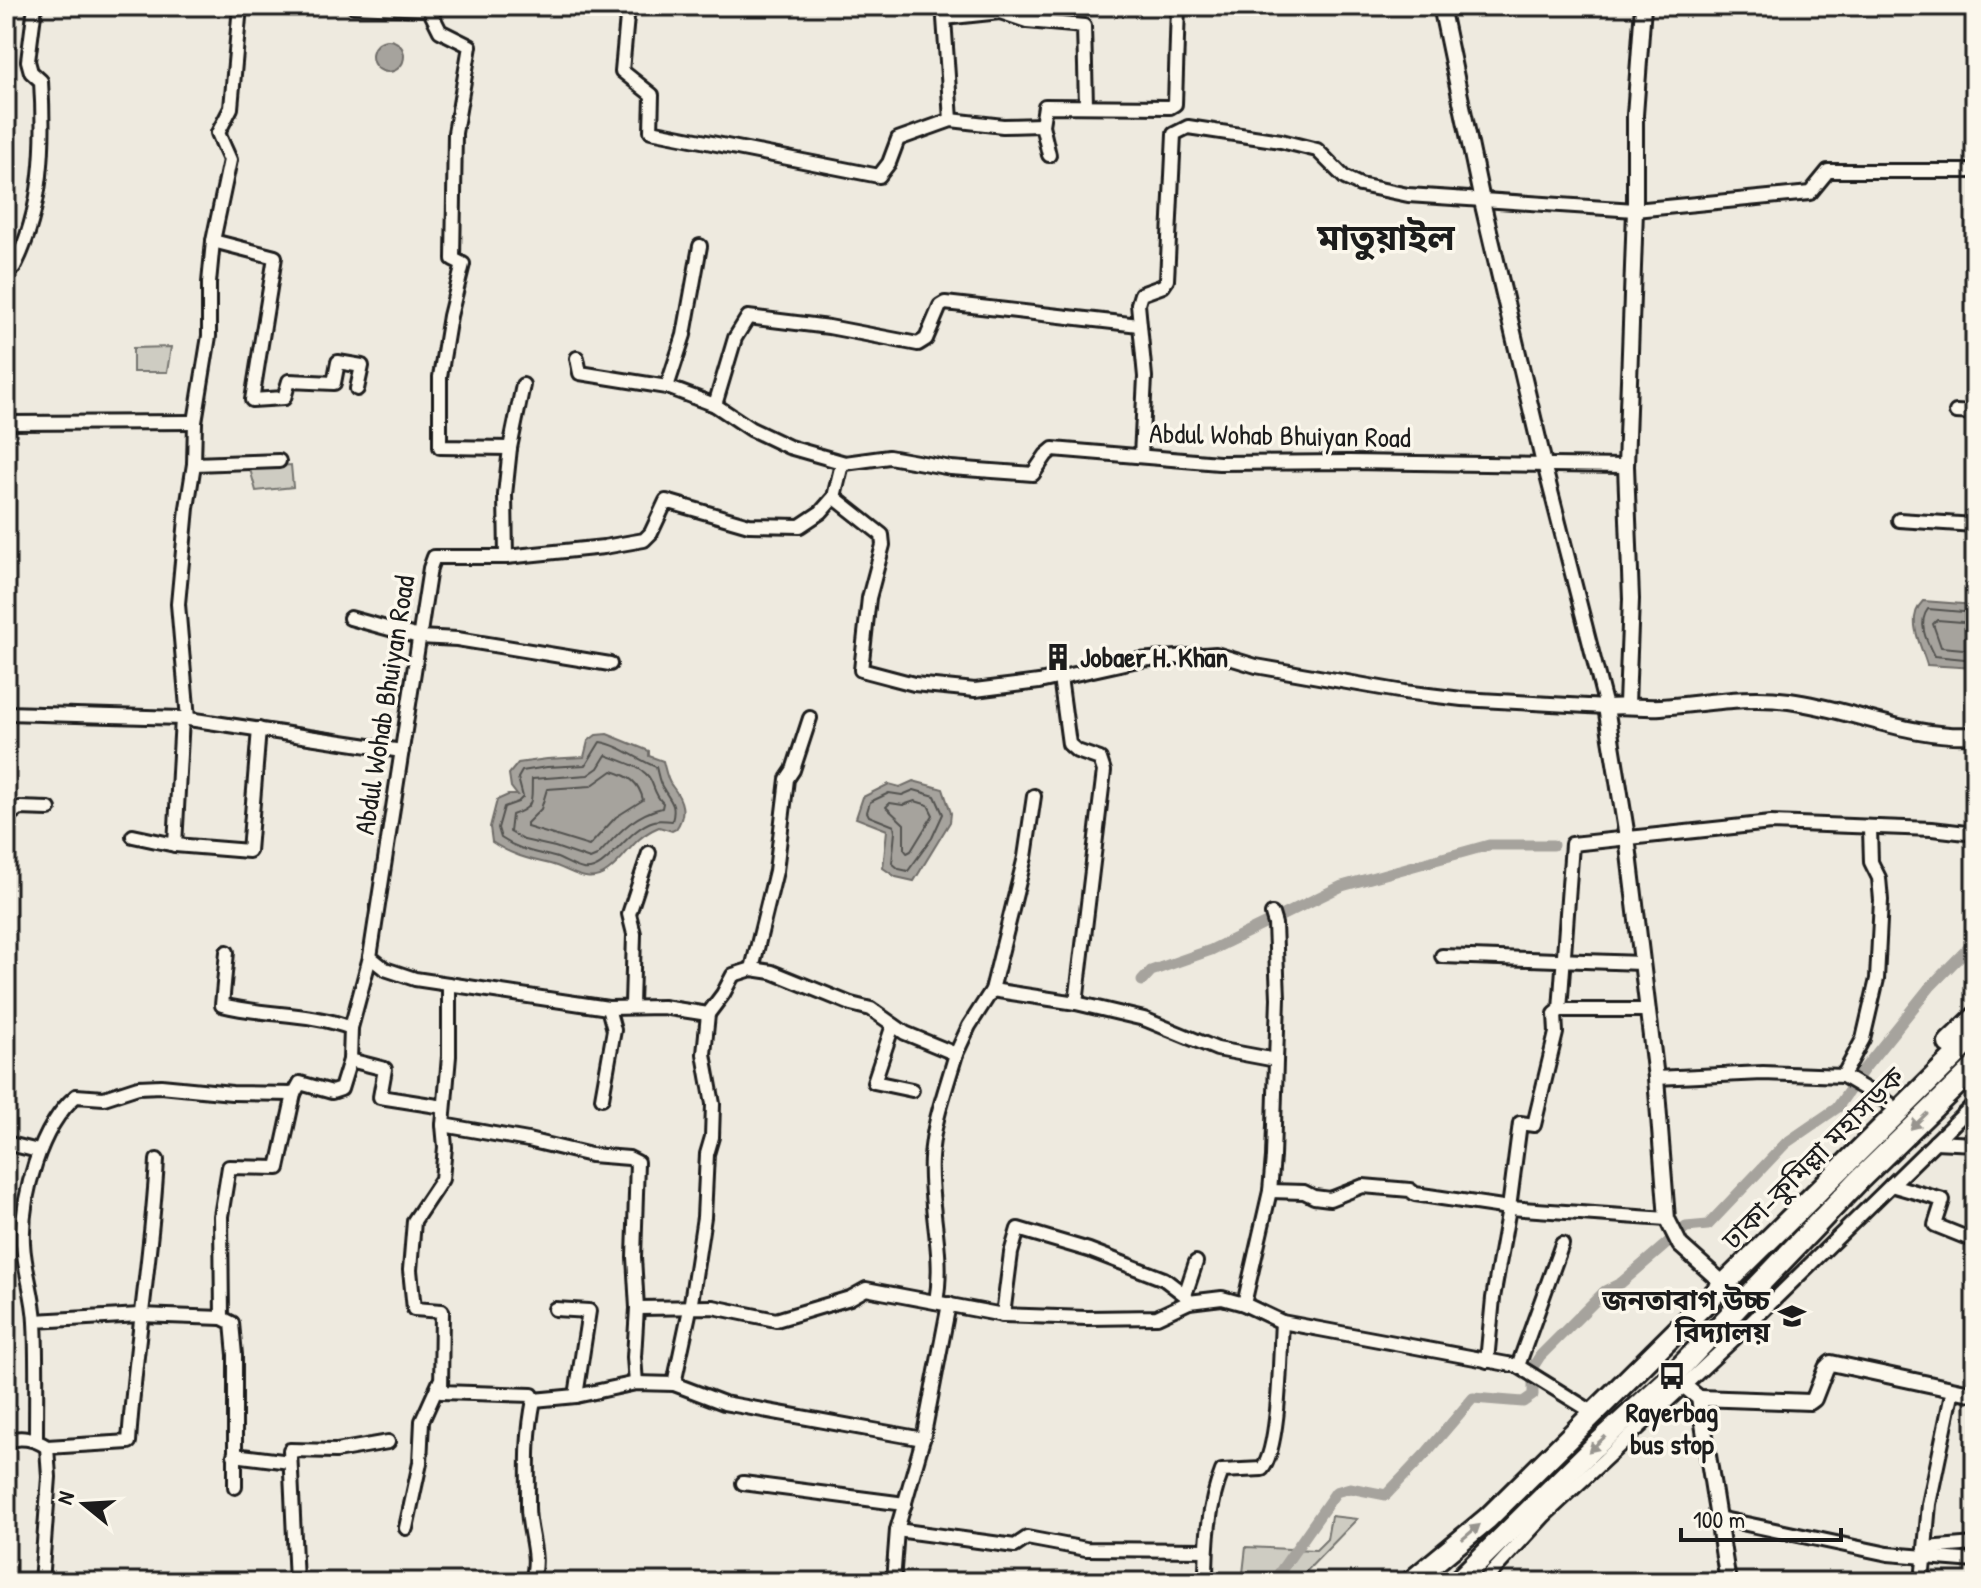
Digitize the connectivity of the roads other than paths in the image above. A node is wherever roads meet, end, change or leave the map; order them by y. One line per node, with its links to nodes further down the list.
1 (35, 6): 19 (street)
2 (240, 6): 17 (street)
3 (353, 6): 8 (street)
4 (628, 6): 11 (street)
5 (1178, 6): 10 (street)
6 (1441, 6): 15 (street)
7 (1643, 6): 16 (street)
8 (430, 8): 30 (street)
9 (1000, 9): 10 (street); 11 (street)
10 (1086, 105): 12 (street)
11 (951, 120): 12 (street)
12 (1042, 125): 13 (street)
13 (1049, 155)
14 (1975, 171): 16 (street)
15 (1482, 201): 16 (street); 20 (street); 35 (street)
16 (1635, 210): 36 (street)
17 (213, 241): 24 (street); 28 (street)
18 (700, 246): 23 (street)
19 (6, 269)
20 (1139, 325): 25 (street); 31 (street)
21 (577, 358): 23 (street)
22 (523, 385): 30 (street)
23 (667, 387): 25 (street)
24 (357, 389)
25 (715, 405): 33 (street)
26 (1956, 412): 27 (street)
27 (1975, 413)
28 (195, 422): 29 (street); 34 (street)
29 (6, 423)
30 (510, 448): 40 (street)
31 (1141, 456): 33 (street, Abdul Wohab Bhuiyan Road); 35 (street, Abdul Wohab Bhuiyan Road)
32 (279, 461): 34 (street)
33 (845, 463): 37 (street)
34 (194, 464): 48 (street)
35 (1544, 464): 36 (street, Abdul Wohab Bhuiyan Road); 46 (street)
36 (1626, 466): 45 (street)
37 (834, 497): 40 (street, Abdul Wohab Bhuiyan Road); 44 (street)
38 (1899, 520): 39 (street)
39 (1975, 525)
40 (506, 557): 42 (street, Abdul Wohab Bhuiyan Road)
41 (350, 618): 42 (street)
42 (419, 637): 43 (street); 52 (street, Abdul Wohab Bhuiyan Road)
43 (610, 664)
44 (1060, 677): 46 (street); 71 (street)
45 (1627, 704): 46 (street); 51 (street)
46 (1606, 707): 59 (street)
47 (6, 713): 48 (street)
48 (185, 718): 50 (street); 60 (street)
49 (810, 718): 68 (street)
50 (259, 729): 52 (street); 60 (street)
51 (1975, 735)
52 (402, 751): 65 (street, Abdul Wohab Bhuiyan Road)
53 (1034, 796): 70 (street)
54 (49, 809): 55 (street)
55 (6, 817)
56 (1870, 828): 57 (street); 59 (street); 85 (street)
57 (1975, 834)
58 (133, 836): 60 (street)
59 (1627, 837): 66 (street); 67 (street)
60 (175, 845)
61 (649, 853): 72 (street)
62 (1273, 919): 83 (street)
63 (227, 952): 79 (street)
64 (1442, 956): 66 (street)
65 (370, 957): 69 (street); 79 (street, Abdul Wohab Bhuiyan Road)
66 (1564, 960): 67 (street); 74 (street)
67 (1641, 963): 75 (street)
68 (752, 969): 76 (street); 78 (street)
69 (449, 984): 73 (street); 92 (street)
70 (992, 990): 71 (street); 81 (street)
71 (1076, 1003): 83 (street)
72 (632, 1005): 73 (street); 76 (street)
73 (608, 1008): 89 (street)
74 (1560, 1010): 75 (street); 101 (street)
75 (1647, 1010): 86 (street)
76 (708, 1014): 112 (street)
77 (1975, 1018): 90 (highway)
78 (893, 1025): 81 (street); 87 (street)
79 (351, 1028): 82 (street, Abdul Wohab Bhuiyan Road)
80 (1975, 1036): 129 (highway, ঢাকা–কুমিল্লা মহাসড়ক)
81 (956, 1054): 108 (street)
82 (350, 1060): 88 (street); 92 (street)
83 (1276, 1060): 100 (street)
84 (1975, 1067): 121 (highway, ঢাকা–কুমিল্লা মহাসড়ক, one-way to 121)
85 (1843, 1076): 86 (street); 90 (street)
86 (1656, 1078): 102 (street)
87 (912, 1090)
88 (294, 1094): 97 (street); 115 (street)
89 (602, 1098)
90 (1882, 1098): 106 (highway)
91 (1975, 1103): 94 (street)
92 (444, 1107): 93 (street)
93 (443, 1125): 110 (street); 120 (street)
94 (1935, 1142): 96 (street); 99 (street)
95 (6, 1143): 97 (street)
96 (1975, 1144)
97 (38, 1151): 116 (street)
98 (157, 1160): 113 (street)
99 (1891, 1185): 103 (street); 121 (street)
100 (1270, 1191): 101 (street); 109 (street)
101 (1509, 1208): 102 (street); 118 (street)
102 (1667, 1220): 106 (street)
103 (1975, 1241)
104 (1562, 1244): 119 (street)
105 (1196, 1262): 107 (street)
106 (1717, 1278): 129 (highway)
107 (1187, 1299): 109 (street); 114 (street); 114 (street)
108 (943, 1303): 112 (street); 114 (street); 130 (street)
109 (1244, 1304): 117 (street)
110 (637, 1308): 112 (street); 122 (street)
111 (555, 1309): 126 (street)
112 (690, 1309): 123 (street)
113 (140, 1315): 115 (street); 116 (street); 133 (street)
114 (1003, 1315)
115 (222, 1318): 134 (street)
116 (35, 1321): 133 (street)
117 (1282, 1322): 118 (street); 143 (street)
118 (1487, 1361): 119 (street)
119 (1519, 1366): 129 (street)
120 (441, 1377): 128 (street); 140 (street)
121 (1678, 1381): 127 (street); 152 (highway, ঢাকা–কুমিল্লা মহাসড়ক, one-way to 152); 153 (street)
122 (636, 1383): 123 (street); 126 (street)
123 (674, 1384): 130 (street)
124 (1953, 1389): 125 (street); 127 (street); 144 (street)
125 (1975, 1394)
126 (576, 1396): 128 (street)
127 (1699, 1398): 139 (street)
128 (534, 1400): 148 (street)
129 (1594, 1413): 151 (highway, ঢাকা–কুমিল্লা মহাসড়ক, one-way to 129)
130 (923, 1439): 138 (street)
131 (6, 1442): 133 (street)
132 (388, 1442): 135 (street)
133 (41, 1443): 146 (street)
134 (234, 1455): 135 (street); 137 (street)
135 (290, 1462): 147 (street)
136 (743, 1483): 138 (street)
137 (235, 1487)
138 (905, 1504): 141 (street)
139 (1718, 1518): 144 (street); 154 (street)
140 (406, 1528)
141 (897, 1530): 143 (street); 149 (street)
142 (1975, 1544): 144 (street)
143 (1206, 1550): 150 (street)
144 (1926, 1552): 145 (street); 155 (street)
145 (1975, 1561)
146 (41, 1582)
147 (296, 1582)
148 (531, 1582)
149 (893, 1582)
150 (1206, 1582)
151 (1411, 1582)
152 (1457, 1582)
153 (1483, 1582)
154 (1728, 1582)
155 (1922, 1582)

